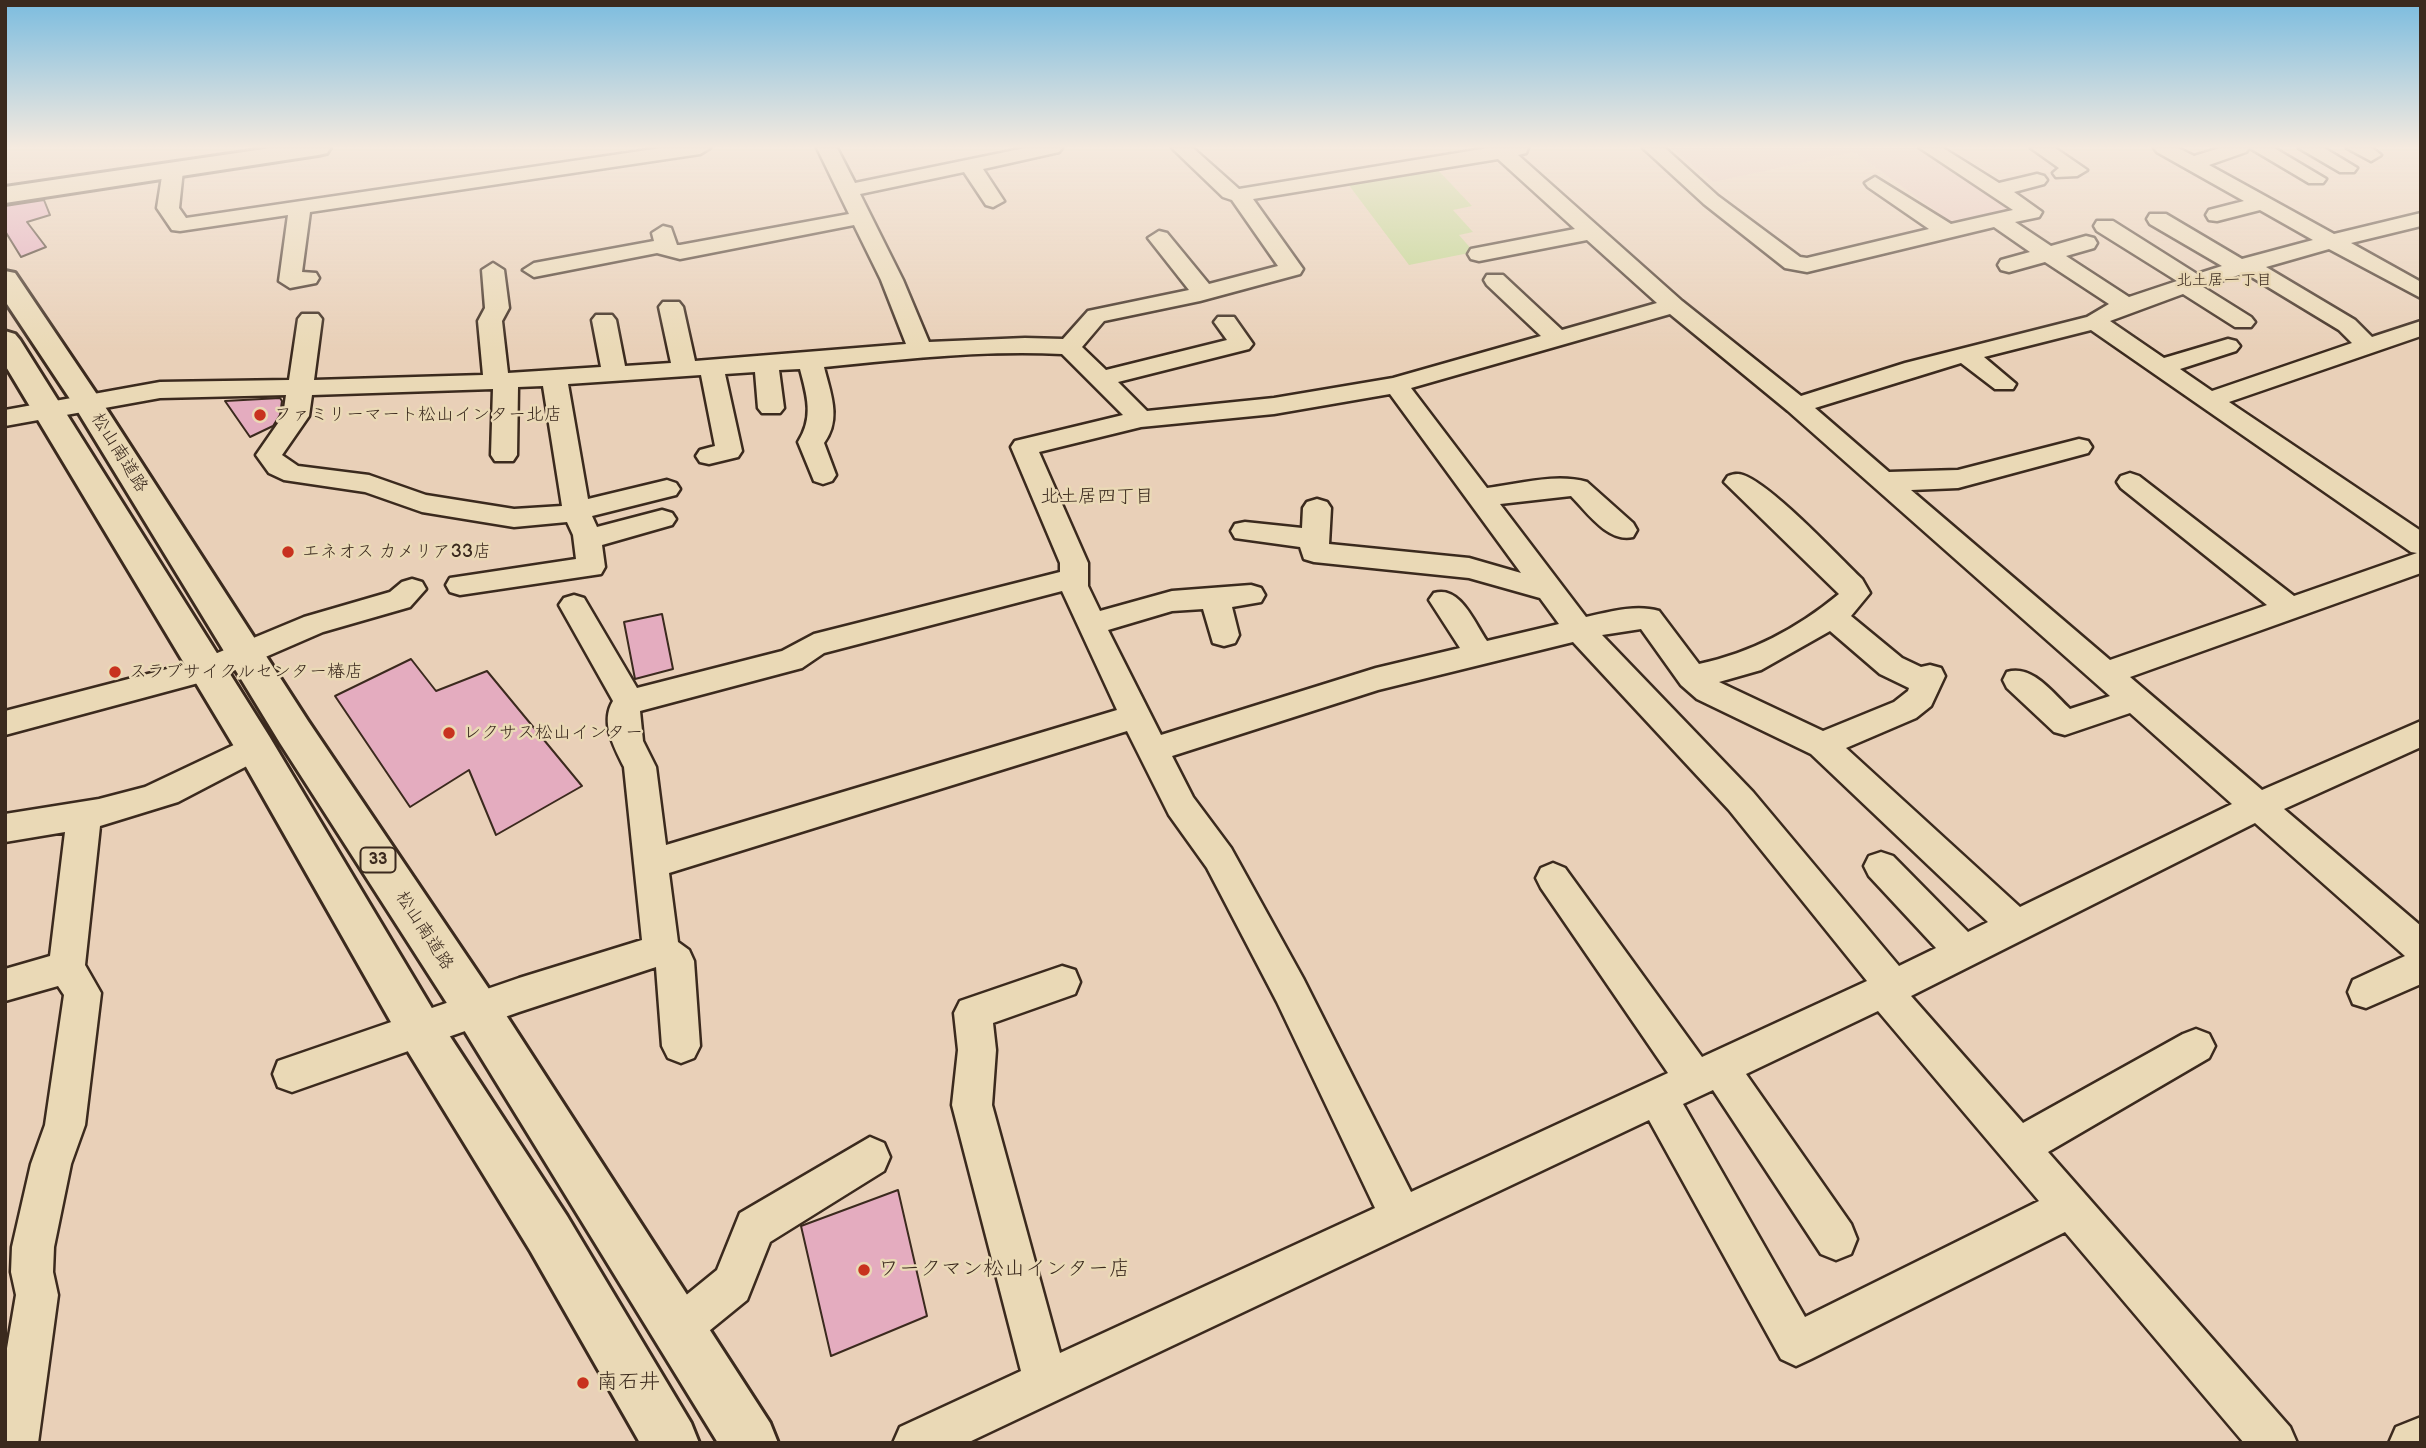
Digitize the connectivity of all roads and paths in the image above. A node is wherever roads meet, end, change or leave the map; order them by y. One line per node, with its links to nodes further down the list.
1 (173, 216): 2 (street)
2 (243, 216)
3 (299, 216): 26 (street)
4 (1254, 216): 31 (street)
5 (1576, 216): 14 (street)
6 (1731, 216): 15 (street)
7 (1923, 216): 15 (street)
8 (2016, 216): 13 (street)
9 (2286, 216): 17 (street)
10 (859, 218): 24 (street); 46 (street)
11 (2158, 219): 22 (street)
12 (2421, 219): 17 (street)
13 (1997, 220): 15 (street); 19 (street)
14 (1592, 232): 18 (street); 33 (street)
15 (1947, 232)
16 (1159, 238): 31 (street)
17 (2331, 240): 22 (street); 25 (street)
18 (1479, 254)
19 (2048, 254): 21 (street); 29 (street); 32 (street)
20 (2421, 261): 25 (street)
21 (2009, 265)
22 (2243, 266): 29 (street); 44 (street)
23 (493, 270): 56 (street)
24 (534, 270)
25 (2387, 272): 30 (street)
26 (308, 278)
27 (5, 279): 61 (main road, 松山南道路 / 33)
28 (1495, 280): 41 (street)
29 (2189, 283): 32 (street); 37 (street)
30 (2421, 291)
31 (1200, 294): 45 (street)
32 (2126, 305): 39 (street)
33 (1674, 306): 41 (street); 62 (street)
34 (671, 307): 52 (street)
35 (310, 319): 58 (street)
36 (604, 320): 53 (street)
37 (2243, 321)
38 (1226, 322): 55 (street)
39 (2095, 322): 47 (street); 51 (street)
40 (2421, 328): 44 (street)
41 (1558, 339): 59 (street)
42 (5, 340): 61 (main road, 松山南道路 / 33)
43 (2228, 346): 51 (street)
44 (2368, 346): 60 (street)
45 (1069, 347): 46 (street); 55 (street)
46 (920, 350): 48 (street)
47 (1966, 355): 57 (street); 62 (street)
48 (810, 360): 49 (street); 69 (street)
49 (766, 364): 50 (street); 63 (street)
50 (711, 367): 52 (street); 68 (street)
51 (2161, 367): 60 (street)
52 (685, 369): 53 (street)
53 (614, 373): 54 (street)
54 (554, 376): 56 (street); 76 (street)
55 (1101, 379): 65 (street)
56 (501, 381): 58 (street); 67 (street)
57 (2004, 384)
58 (301, 385): 61 (street); 76 (street)
59 (1396, 385): 65 (street); 74 (street)
60 (2209, 400): 79 (street)
61 (67, 406): 64 (street); 98 (main road, 松山南道路 / 33); 100 (main road, 松山南道路 / 33)
62 (1797, 406): 70 (street)
63 (771, 408)
64 (5, 418)
65 (1141, 419): 85 (street)
66 (2079, 447): 70 (street)
67 (504, 454)
68 (709, 456)
69 (823, 475)
70 (1881, 480): 101 (street)
71 (1737, 482): 94 (street)
72 (2130, 482): 93 (street)
73 (667, 489): 76 (street)
74 (1481, 498): 80 (street); 88 (street)
75 (1317, 508): 82 (street)
76 (576, 511): 83 (street)
77 (2421, 512): 79 (street)
78 (662, 519): 83 (street)
79 (2390, 524): 84 (street)
80 (1623, 530)
81 (1245, 531): 82 (street)
82 (1315, 538): 88 (street)
83 (588, 539): 86 (street)
84 (2419, 545): 93 (street)
85 (1074, 578): 95 (street); 105 (street)
86 (460, 585)
87 (412, 589): 98 (street)
88 (1547, 590): 96 (street)
89 (1251, 595): 90 (street)
90 (1216, 598): 95 (street); 97 (street)
91 (1444, 600): 99 (street)
92 (574, 605): 105 (street)
93 (2290, 608): 101 (street)
94 (1831, 616): 102 (street); 109 (street)
95 (1091, 624): 106 (street)
96 (1580, 631): 99 (street); 102 (street); 126 (street)
97 (1224, 635)
98 (246, 653): 100 (street); 128 (main road, 松山南道路 / 33)
99 (1480, 655): 111 (street)
100 (206, 670): 107 (street); 110 (main road, 松山南道路 / 33)
101 (2105, 674): 104 (street)
102 (1692, 677): 109 (street)
103 (2018, 680): 104 (street)
104 (2135, 699): 112 (street)
105 (629, 702): 115 (street)
106 (1136, 716): 111 (street); 115 (street)
107 (5, 723)
108 (2421, 733): 112 (street)
109 (1822, 745): 118 (street)
110 (255, 747): 113 (street); 129 (main road, 松山南道路 / 33)
111 (1152, 750): 138 (street)
112 (2259, 806): 118 (street); 119 (street)
113 (84, 815): 114 (street); 123 (street)
114 (5, 828)
115 (651, 864): 120 (street)
116 (1881, 866): 121 (street)
117 (1553, 878): 133 (street)
118 (2016, 926): 121 (street)
119 (2421, 948)
120 (661, 950): 128 (street); 130 (street)
121 (1963, 951): 126 (street)
122 (2421, 966): 127 (street)
123 (67, 967): 125 (street); 142 (street)
124 (1062, 982): 141 (street)
125 (5, 985)
126 (1889, 988): 133 (street); 135 (street)
127 (2366, 992)
128 (477, 1010): 129 (street); 140 (main road, 松山南道路 / 33)
129 (420, 1030): 132 (street); 144 (main road, 松山南道路 / 33)
130 (681, 1046)
131 (2196, 1046): 135 (street)
132 (292, 1074)
133 (1707, 1074): 134 (street); 139 (street)
134 (1658, 1098): 137 (street); 138 (street)
135 (2019, 1147): 137 (street)
136 (870, 1157): 140 (street)
137 (2070, 1207): 147 (street)
138 (1402, 1218): 141 (street)
139 (1836, 1239)
140 (678, 1329): 145 (main road, 松山南道路 / 33)
141 (1045, 1382): 146 (street)
142 (14, 1418)
143 (2421, 1440): 148 (street)
144 (671, 1443)
145 (750, 1443)
146 (916, 1443)
147 (2274, 1443)
148 (2412, 1443)

